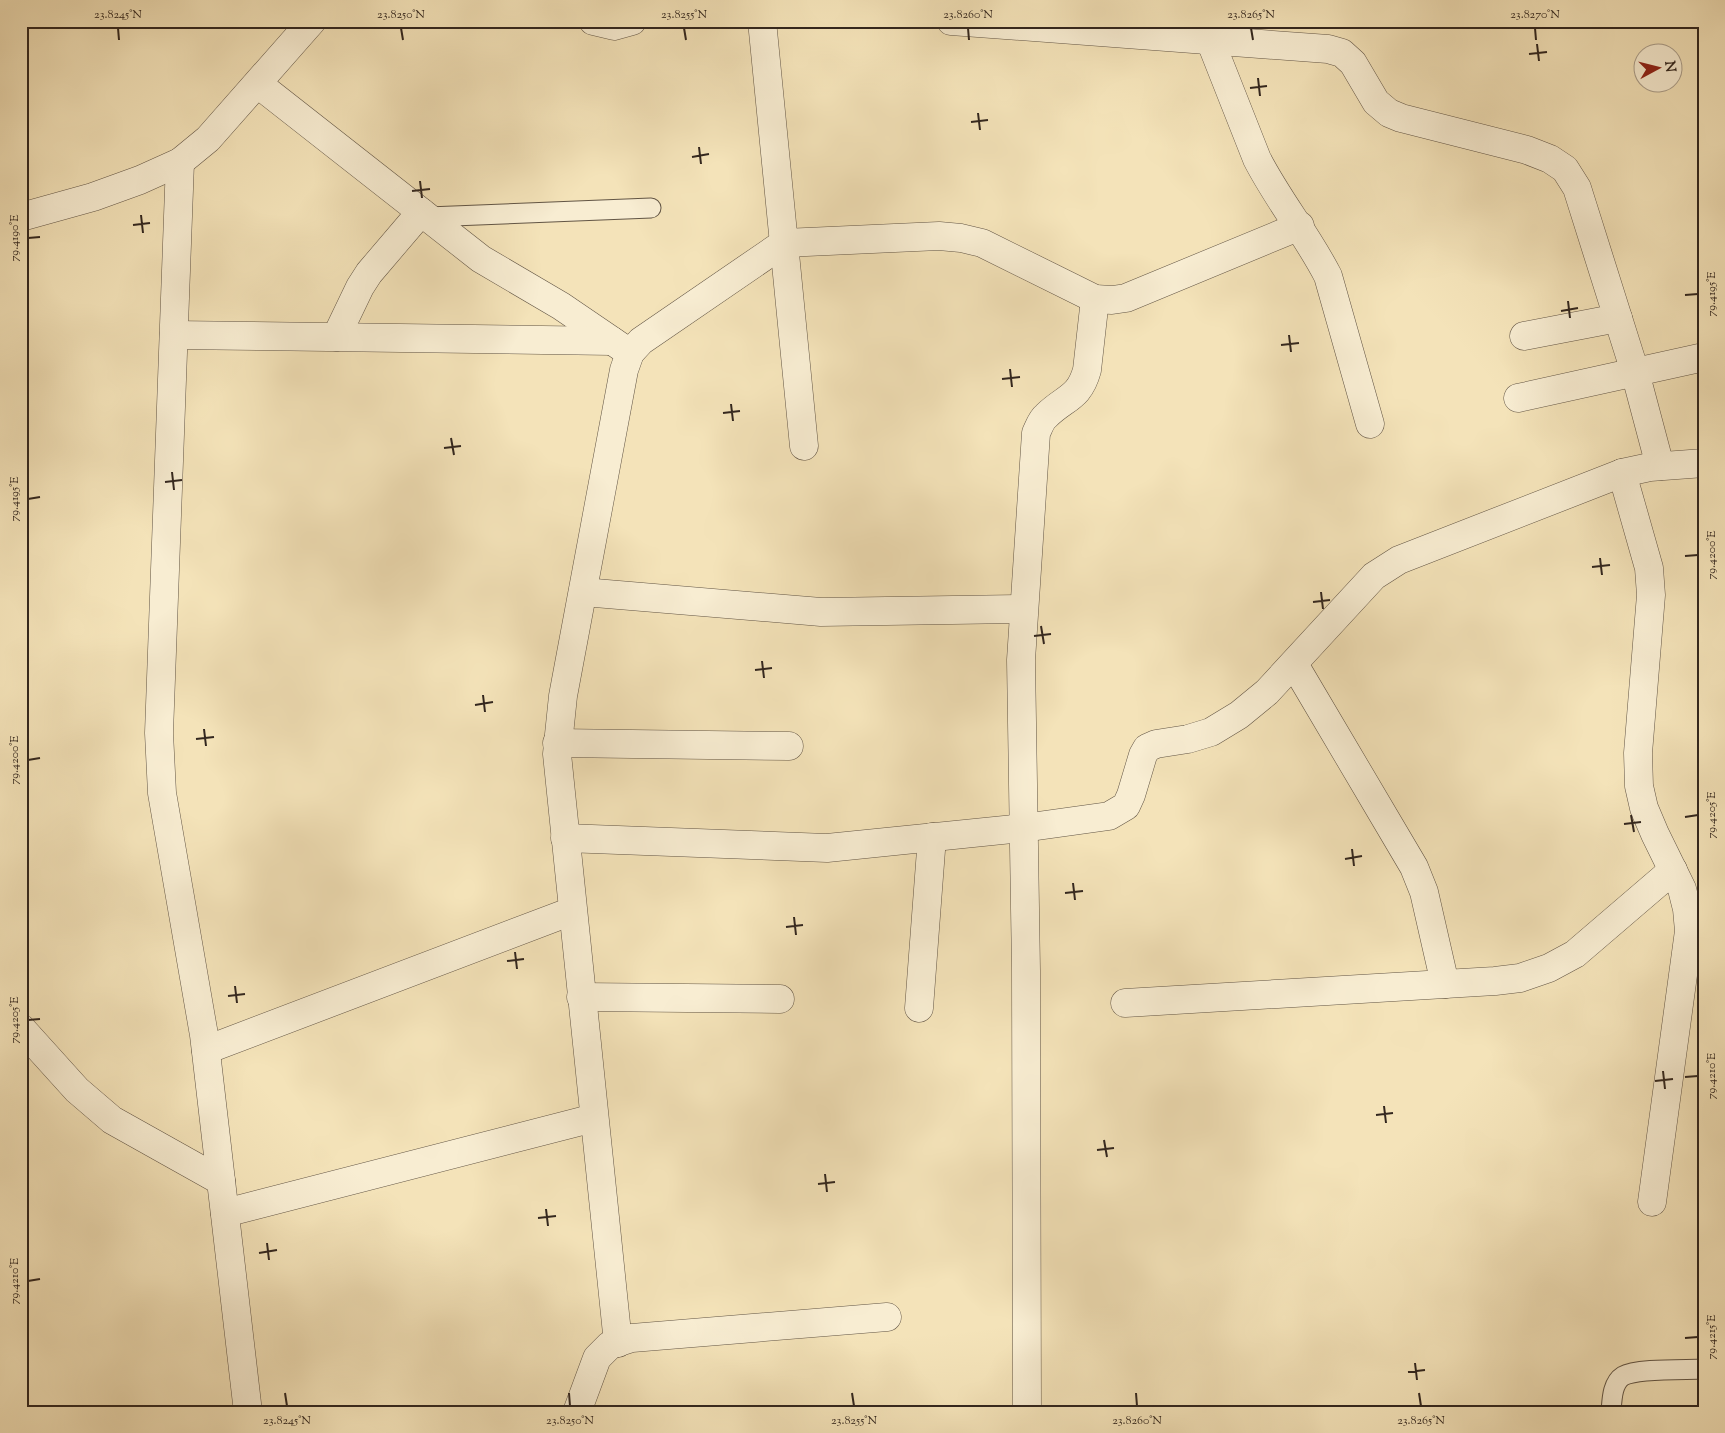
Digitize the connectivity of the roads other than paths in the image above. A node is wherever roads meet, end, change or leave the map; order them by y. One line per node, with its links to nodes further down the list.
1 (312, 21): 7 (street)
2 (593, 21): 3 (street)
3 (632, 21)
4 (762, 21): 13 (street)
5 (951, 21): 6 (street)
6 (1211, 31): 12 (street); 15 (street)
7 (258, 84): 8 (street); 10 (street)
8 (180, 162): 11 (street); 16 (street)
9 (651, 208): 10 (lane)
10 (424, 215): 18 (street); 19 (street)
11 (21, 217)
12 (1300, 226): 14 (street); 23 (street)
13 (784, 243): 14 (street); 19 (street); 24 (street)
14 (1095, 299): 29 (street)
15 (1618, 318): 17 (street); 21 (street)
16 (174, 335): 18 (street); 44 (street)
17 (1524, 336)
18 (336, 337): 19 (street)
19 (621, 347): 28 (street)
20 (1704, 357): 21 (street)
21 (1635, 372): 22 (street); 26 (street)
22 (1518, 398)
23 (1370, 424)
24 (804, 446)
25 (1704, 462): 26 (street)
26 (1660, 466): 27 (street)
27 (1622, 473): 30 (street); 36 (street)
28 (583, 592): 29 (street); 31 (street)
29 (1023, 609): 33 (street)
30 (1294, 664): 33 (street); 38 (street)
31 (558, 743): 32 (street); 35 (street)
32 (788, 746)
33 (1023, 828): 34 (street); 54 (street)
34 (932, 837): 35 (street); 42 (street)
35 (565, 838): 37 (street)
36 (1673, 870): 38 (street); 47 (street)
37 (572, 911): 39 (street); 44 (street)
38 (1445, 984): 41 (street)
39 (581, 997): 40 (street); 45 (street)
40 (780, 999)
41 (1125, 1003)
42 (919, 1008)
43 (21, 1028): 46 (street)
44 (206, 1050): 46 (street)
45 (594, 1118): 48 (street); 50 (street)
46 (221, 1181): 48 (street)
47 (1652, 1202)
48 (225, 1213): 52 (street)
49 (887, 1317): 50 (street)
50 (618, 1342): 53 (street)
51 (1704, 1369): 55 (lane)
52 (248, 1412)
53 (577, 1412)
54 (1027, 1412)
55 (1611, 1412)

